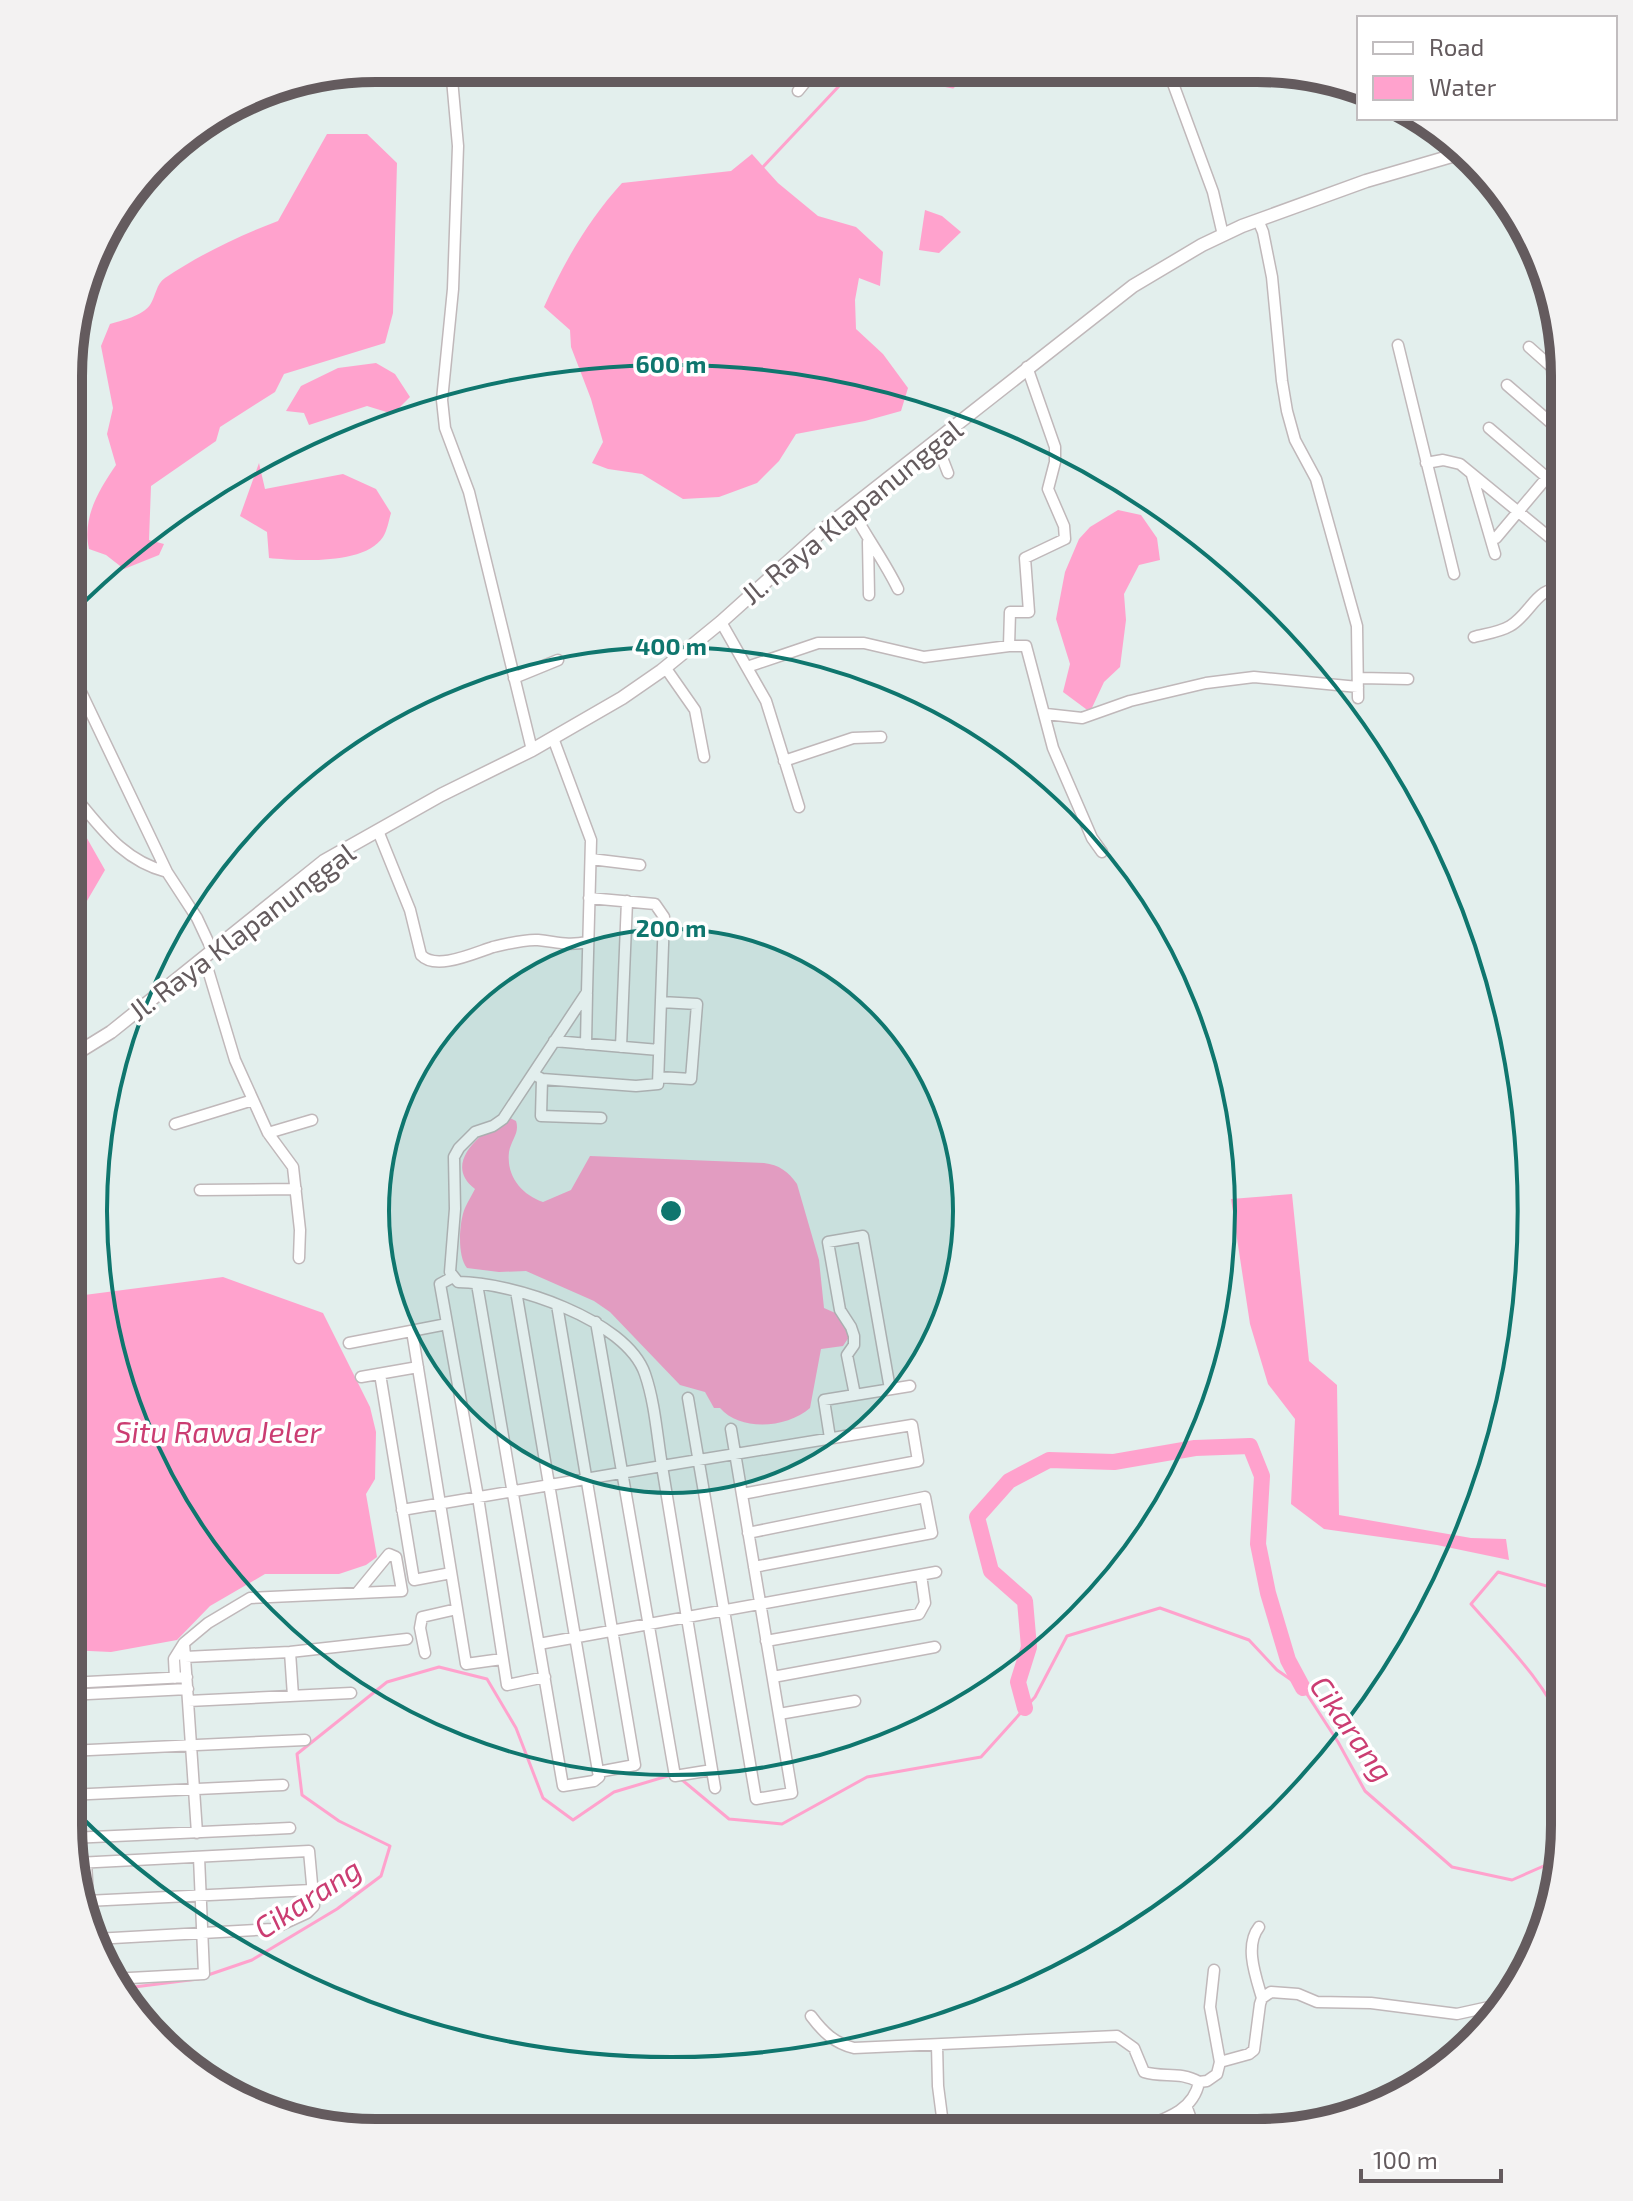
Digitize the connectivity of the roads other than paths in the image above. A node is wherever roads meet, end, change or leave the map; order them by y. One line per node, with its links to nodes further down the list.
1 (452, 82): 38 (street)
2 (805, 82): 4 (street)
3 (1172, 82): 7 (street)
4 (798, 91)
5 (1452, 156): 6 (street, Jl. Raya Klapanunggal)
6 (1258, 220): 7 (street, Jl. Raya Klapanunggal); 40 (street)
7 (1223, 235): 11 (street, Jl. Raya Klapanunggal)
8 (1398, 345): 16 (street)
9 (1529, 347): 10 (street)
10 (1550, 366)
11 (1027, 367): 15 (street, Jl. Raya Klapanunggal); 34 (street)
12 (1507, 385): 13 (street)
13 (1551, 423)
14 (1489, 428): 20 (street)
15 (936, 442): 18 (street); 22 (street, Jl. Raya Klapanunggal)
16 (1426, 463): 19 (street); 28 (street)
17 (1551, 471): 20 (street)
18 (948, 473)
19 (1472, 473): 23 (street); 27 (street)
20 (1546, 477): 21 (street); 23 (street)
21 (1551, 481)
22 (851, 508): 26 (street); 32 (street, Jl. Raya Klapanunggal)
23 (1519, 511): 24 (street); 25 (street)
24 (1496, 538)
25 (1551, 538)
26 (868, 542): 29 (street); 31 (street)
27 (1495, 554)
28 (1454, 574)
29 (898, 589)
30 (1551, 589): 33 (street)
31 (869, 595)
32 (721, 622): 36 (street); 37 (street, Jl. Raya Klapanunggal)
33 (1474, 637)
34 (1009, 646): 36 (street); 42 (street)
35 (558, 660): 38 (street)
36 (747, 667): 47 (street)
37 (661, 671): 44 (street, Jl. Raya Klapanunggal); 46 (street)
38 (514, 678): 45 (street)
39 (1408, 679): 40 (street)
40 (1359, 687): 42 (street)
41 (82, 694): 54 (street)
42 (1046, 714): 51 (street)
43 (881, 737): 47 (street)
44 (553, 738): 45 (street, Jl. Raya Klapanunggal); 52 (street)
45 (532, 750): 50 (street, Jl. Raya Klapanunggal)
46 (704, 757)
47 (784, 761): 49 (street)
48 (82, 805): 54 (street)
49 (799, 807)
50 (378, 831): 57 (street); 58 (street, Jl. Raya Klapanunggal)
51 (1102, 852)
52 (591, 859): 53 (street); 55 (street)
53 (640, 865)
54 (167, 872): 58 (street)
55 (589, 898): 56 (street); 57 (street)
56 (627, 901): 61 (street); 64 (street)
57 (588, 942): 60 (street)
58 (212, 950): 59 (street, Jl. Raya Klapanunggal)
59 (199, 961): 65 (street, Jl. Raya Klapanunggal); 69 (street)
60 (587, 992): 62 (street); 63 (street)
61 (661, 1002): 66 (street); 68 (street)
62 (554, 1041): 63 (street); 67 (street)
63 (586, 1044): 64 (street)
64 (621, 1047): 66 (street)
65 (82, 1050)
66 (659, 1050): 68 (street)
67 (538, 1076): 68 (street); 70 (street); 77 (street)
68 (659, 1077)
69 (253, 1100): 72 (street); 73 (street)
70 (601, 1118)
71 (312, 1120): 73 (street)
72 (175, 1124)
73 (268, 1133): 74 (street)
74 (296, 1189): 75 (street); 76 (street)
75 (200, 1190)
76 (299, 1258)
77 (453, 1277): 78 (street); 82 (street)
78 (477, 1284): 79 (street); 100 (street)
79 (516, 1291): 80 (street); 99 (street)
80 (557, 1305): 81 (street); 98 (street)
81 (596, 1322): 96 (street); 97 (street)
82 (447, 1324): 83 (street); 102 (street)
83 (412, 1331): 84 (street); 85 (street)
84 (349, 1343)
85 (418, 1367): 86 (street); 103 (street)
86 (380, 1374): 87 (street); 104 (street)
87 (361, 1377)
88 (910, 1386): 89 (street)
89 (890, 1389): 90 (street); 90 (street)
90 (855, 1395): 93 (street)
91 (688, 1398): 95 (street)
92 (731, 1429): 94 (street)
93 (830, 1438): 94 (street); 101 (street)
94 (735, 1454): 95 (street); 101 (street)
95 (699, 1460): 96 (street); 113 (street)
96 (662, 1466): 97 (street); 114 (street)
97 (622, 1473): 98 (street); 115 (street)
98 (586, 1479): 99 (street); 116 (street)
99 (550, 1485): 100 (street); 117 (street)
100 (514, 1491): 102 (street); 121 (street)
101 (742, 1494): 105 (street)
102 (478, 1497): 103 (street); 126 (street)
103 (440, 1503): 104 (street); 108 (street)
104 (402, 1510): 108 (street)
105 (748, 1533): 106 (street); 106 (street)
106 (754, 1567): 111 (street)
107 (936, 1572): 109 (street)
108 (451, 1573): 112 (street)
109 (921, 1575): 111 (street); 119 (street)
110 (357, 1593): 110 (street); 120 (street)
111 (760, 1604): 113 (street); 119 (street)
112 (457, 1609): 124 (street); 126 (street)
113 (724, 1611): 114 (street); 138 (street)
114 (687, 1617): 115 (street); 142 (street)
115 (649, 1624): 116 (street); 142 (street)
116 (612, 1631): 117 (street); 143 (street)
117 (576, 1637): 121 (street); 143 (street)
118 (407, 1639): 123 (street)
119 (766, 1641): 128 (street)
120 (184, 1643): 125 (street); 129 (street)
121 (539, 1644): 127 (street)
122 (935, 1647): 128 (street)
123 (290, 1652): 125 (street); 136 (street)
124 (425, 1653)
125 (185, 1657): 129 (street)
126 (502, 1659): 127 (street)
127 (545, 1677): 143 (street)
128 (773, 1677): 138 (street)
129 (181, 1678): 130 (street); 135 (street)
130 (154, 1679): 131 (street); 132 (street)
131 (82, 1682)
132 (155, 1691): 134 (street); 135 (street)
133 (351, 1693): 136 (street)
134 (82, 1694)
135 (188, 1695): 136 (street); 140 (street)
136 (293, 1696)
137 (855, 1701): 138 (street)
138 (779, 1714)
139 (305, 1740): 140 (street)
140 (191, 1745): 141 (street); 146 (street)
141 (82, 1750)
142 (712, 1770): 145 (street)
143 (598, 1772)
144 (283, 1785): 146 (street)
145 (715, 1788)
146 (194, 1789): 147 (street); 149 (street)
147 (82, 1795)
148 (290, 1828): 149 (street)
149 (197, 1833): 150 (street)
150 (83, 1838)
151 (199, 1857): 152 (street); 153 (street); 154 (street)
152 (85, 1863)
153 (312, 1890): 154 (street); 157 (street)
154 (201, 1895): 155 (street); 157 (street)
155 (92, 1901)
156 (1259, 1927): 161 (street)
157 (202, 1933): 158 (street); 160 (street)
158 (104, 1938)
159 (1214, 1970): 165 (street)
160 (125, 1978)
161 (1262, 1998): 162 (street); 165 (street)
162 (1487, 2007)
163 (811, 2016): 164 (street)
164 (937, 2045): 166 (street); 168 (street)
165 (1220, 2062): 166 (street)
166 (1199, 2082): 167 (street)
167 (1187, 2108): 169 (street); 170 (street)
168 (942, 2119)
169 (1161, 2119)
170 (1191, 2119)

